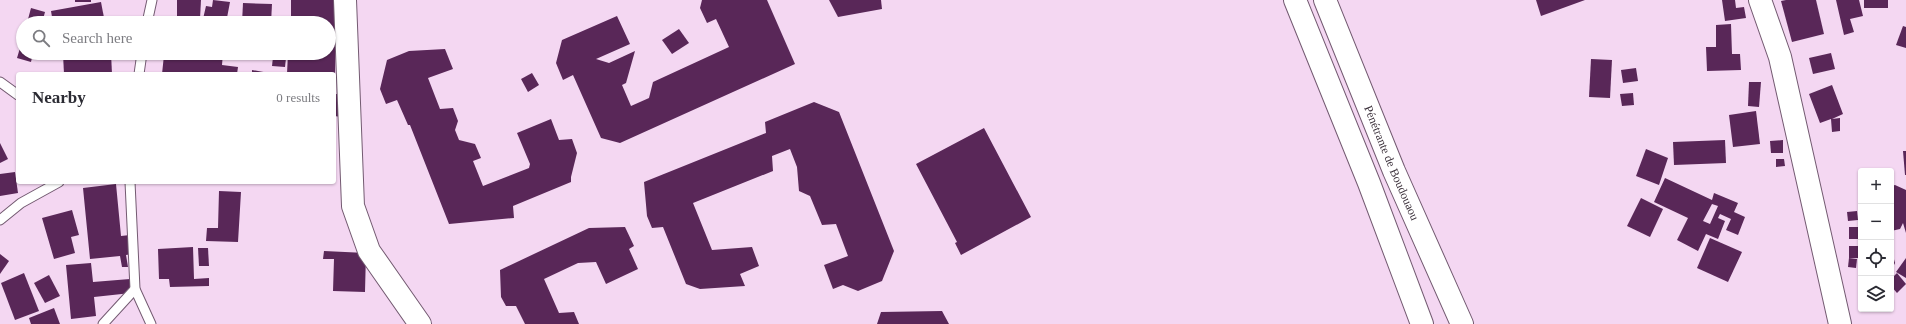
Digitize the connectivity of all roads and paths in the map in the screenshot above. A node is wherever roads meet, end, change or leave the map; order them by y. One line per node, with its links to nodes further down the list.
1 (152, 0): 6 (lane)
2 (345, 0): 17 (main road)
3 (1295, 0): 18 (main road)
4 (1325, 0): 19 (main road, Pénétrante de Boudouaou)
5 (1760, 0): 20 (main road)
6 (148, 16)
7 (141, 60): 8 (lane)
8 (138, 72)
9 (0, 82): 10 (lane)
10 (16, 94)
11 (55, 184): 13 (lane)
12 (130, 184): 14 (lane)
13 (0, 220)
14 (135, 289): 15 (lane); 16 (lane)
15 (103, 324)
16 (151, 324)
17 (420, 324)
18 (1422, 324)
19 (1462, 324)
20 (1840, 324)

